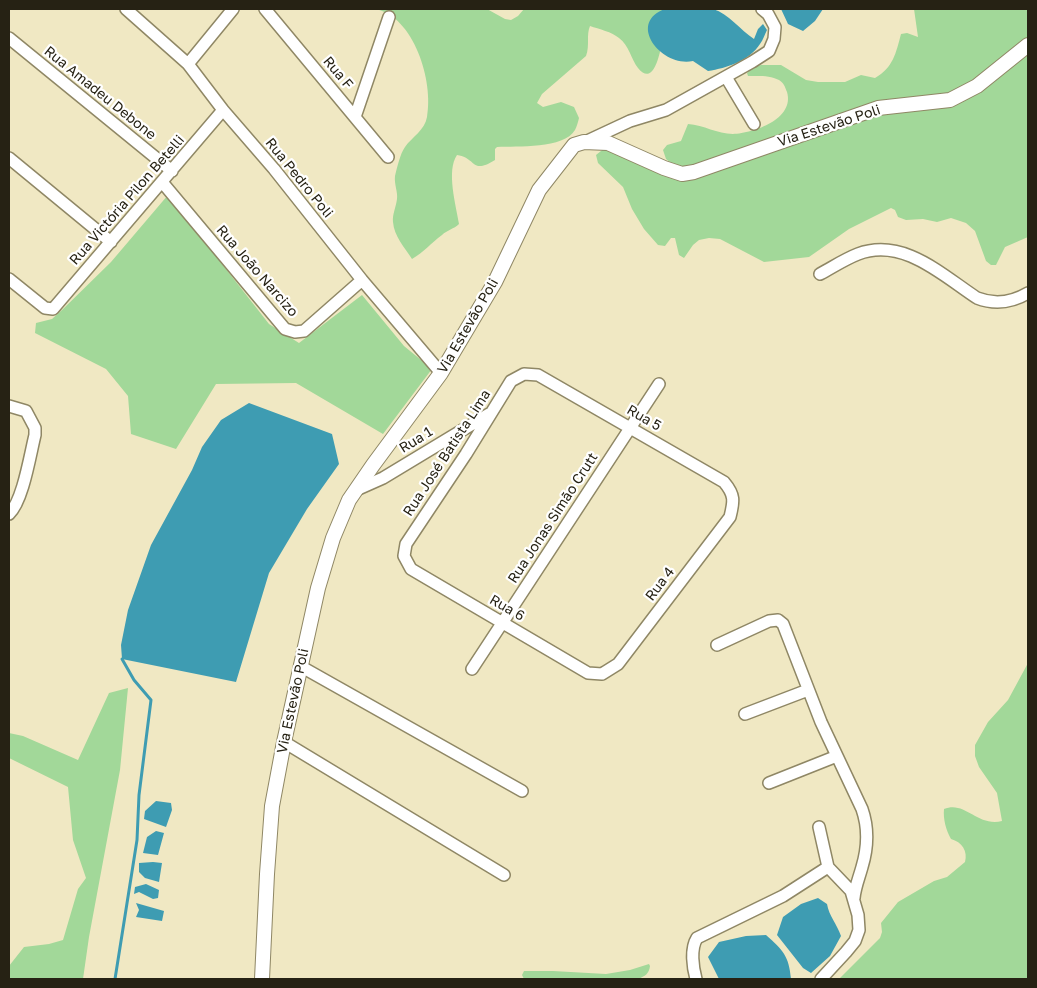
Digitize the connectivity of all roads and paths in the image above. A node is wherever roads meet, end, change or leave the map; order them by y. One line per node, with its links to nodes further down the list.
1 (126, 9): 8 (street, Rua Pedro Poli)
2 (233, 9): 8 (street)
3 (265, 9): 11 (street, Rua F)
4 (762, 9): 9 (street)
5 (389, 17): 11 (street)
6 (9, 38): 16 (street, Rua Amadeu Debone)
7 (1028, 45): 13 (main road, Via Estevão Poli)
8 (188, 64): 10 (street, Rua Pedro Poli)
9 (726, 77): 12 (street); 13 (street)
10 (223, 110): 16 (street, Rua Victória Pilon Betelli); 21 (street, Rua Pedro Poli)
11 (355, 118): 14 (street, Rua F)
12 (754, 124)
13 (584, 142): 23 (main road, Via Estevão Poli)
14 (388, 157)
15 (9, 158): 18 (street)
16 (172, 171): 17 (street, Rua Victória Pilon Betelli)
17 (162, 182): 18 (street, Rua Victória Pilon Betelli); 21 (street, Rua João Narcizo)
18 (111, 242): 20 (street, Rua Victória Pilon Betelli)
19 (820, 274): 22 (street)
20 (9, 279)
21 (362, 280): 23 (street, Rua Pedro Poli)
22 (1028, 293)
23 (441, 373): 31 (main road, Via Estevão Poli)
24 (524, 374): 27 (street, Rua José Batista Lima); 28 (street, Rua 5)
25 (659, 384): 28 (street, Rua Jonas Simão Crutt)
26 (9, 406): 33 (street)
27 (491, 413): 29 (street, Rua 1); 30 (street, Rua José Batista Lima)
28 (630, 428): 32 (street, Rua 5); 35 (street, Rua Jonas Simão Crutt)
29 (458, 431): 30 (street); 31 (street, Rua 1)
30 (466, 454): 34 (street, Rua José Batista Lima)
31 (356, 490): 37 (main road, Via Estevão Poli)
32 (733, 505): 39 (street, Rua 4)
33 (9, 514)
34 (404, 556): 35 (street, Rua 6)
35 (502, 623): 38 (street, Rua Jonas Simão Crutt); 39 (street, Rua 6)
36 (717, 644): 40 (street)
37 (300, 666): 42 (main road, Via Estevão Poli); 45 (street)
38 (472, 669)
39 (602, 674)
40 (808, 690): 41 (street); 43 (street)
41 (745, 714)
42 (284, 742): 48 (street); 50 (main road, Via Estevão Poli)
43 (837, 756): 44 (street); 49 (street)
44 (769, 783)
45 (522, 790)
46 (819, 827): 47 (street)
47 (828, 867): 49 (street); 51 (street)
48 (504, 875)
49 (852, 886): 52 (street)
50 (262, 979)
51 (696, 979)
52 (821, 979)

